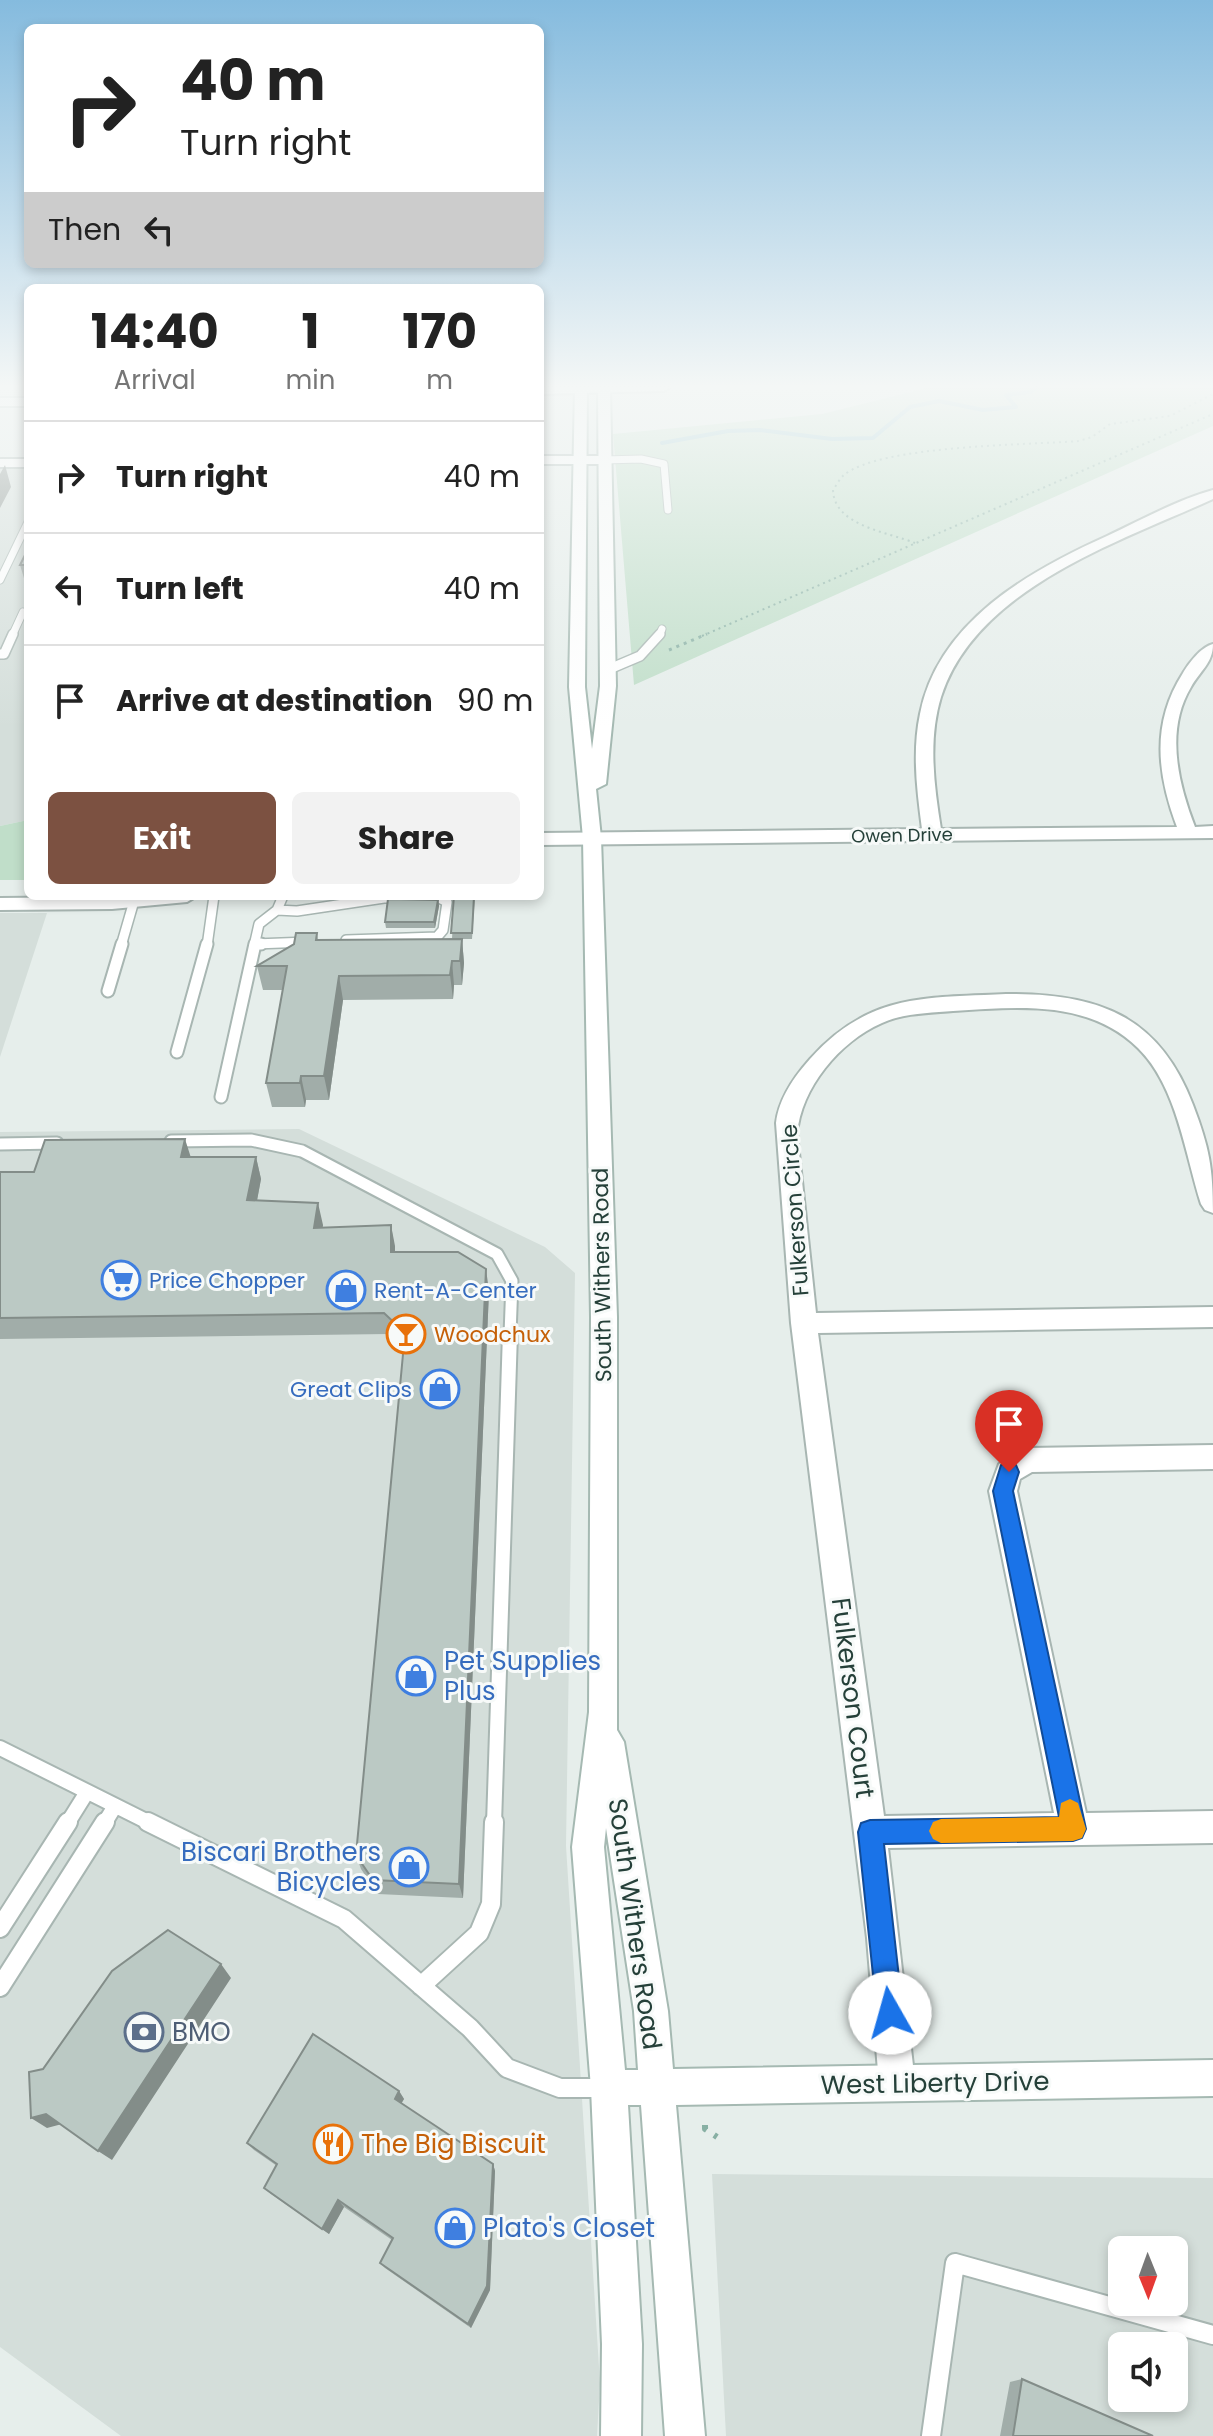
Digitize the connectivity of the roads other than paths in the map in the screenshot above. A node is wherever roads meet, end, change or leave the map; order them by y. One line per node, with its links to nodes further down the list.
1 (579, 501): 16 (street, South Withers Road)
2 (605, 501): 12 (street, South Withers Road)
3 (668, 501): 5 (lane)
4 (1199, 501): 15 (street)
5 (668, 510)
6 (24, 530): 7 (lane)
7 (0, 580)
8 (23, 612): 11 (lane)
9 (662, 629): 12 (lane)
10 (1213, 649): 13 (street)
11 (0, 654)
12 (607, 670): 16 (street, South Withers Road)
13 (1188, 832): 14 (street, Owen Drive); 15 (street, Owen Drive)
14 (1213, 832)
15 (932, 835): 16 (street, Owen Drive)
16 (592, 838): 17 (street, Owen Drive); 40 (street, South Withers Road)
17 (544, 839)
18 (145, 900): 23 (street)
19 (213, 900): 30 (lane)
20 (281, 900): 25 (lane)
21 (371, 900): 25 (lane)
22 (443, 900): 27 (lane)
23 (134, 901): 24 (street); 29 (lane)
24 (0, 904)
25 (277, 910): 28 (lane)
26 (315, 941): 28 (lane)
27 (331, 941)
28 (255, 944): 31 (lane)
29 (108, 991)
30 (177, 1052)
31 (221, 1097)
32 (157, 1142): 48 (lane)
33 (79, 1143): 34 (lane)
34 (0, 1144)
35 (1213, 1204): 37 (street, Fulkerson Circle)
36 (1213, 1317): 37 (street, Fulkerson Circle)
37 (804, 1323): 38 (street, Fulkerson Circle)
38 (821, 1455): 46 (street, Fulkerson Court)
39 (1213, 1457): 45 (street)
40 (604, 1712): 52 (street, South Withers Road); 53 (street, South Withers Road)
41 (0, 1748): 42 (lane)
42 (87, 1792): 43 (lane); 47 (lane)
43 (115, 1806): 48 (lane); 49 (lane)
44 (1213, 1827): 45 (street)
45 (1073, 1829): 46 (street)
46 (870, 1832): 51 (street, Fulkerson Court)
47 (0, 1928)
48 (421, 1986): 52 (lane)
49 (0, 1987)
50 (1213, 2078): 51 (street, West Liberty Drive)
51 (897, 2083): 53 (street, West Liberty Drive)
52 (609, 2088): 53 (street, West Liberty Drive); 55 (street)
53 (657, 2089): 56 (street)
54 (1213, 2335): 57 (lane)
55 (621, 2436)
56 (685, 2436)
57 (931, 2436)

